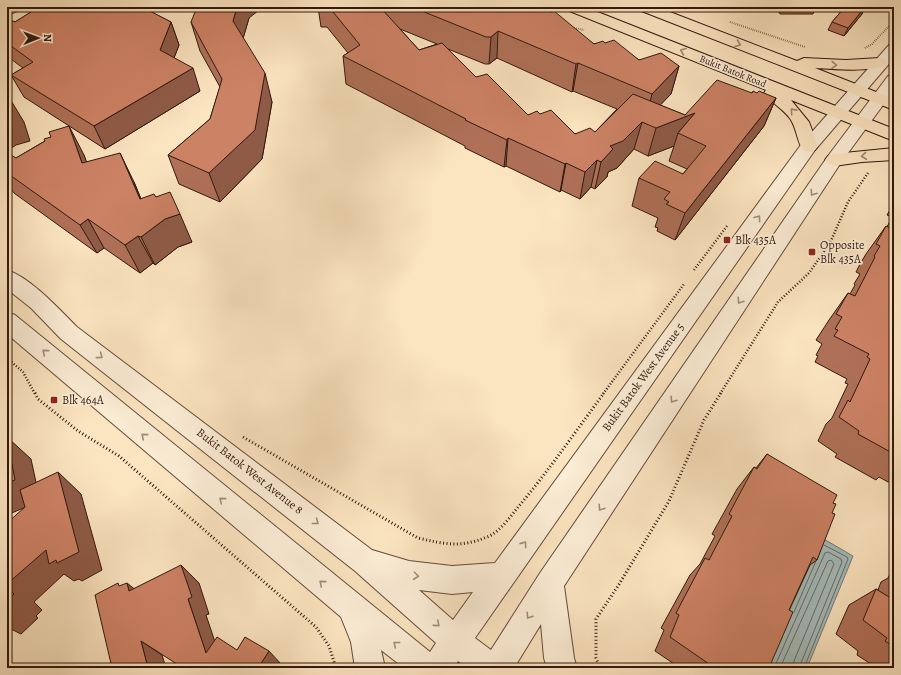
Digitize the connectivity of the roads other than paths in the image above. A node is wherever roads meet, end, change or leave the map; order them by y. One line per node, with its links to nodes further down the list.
1 (16, 7): 4 (street)
2 (572, 7): 9 (main road, Bukit Batok Road, one-way to 2)
3 (644, 7): 6 (main road, one-way to 6)
4 (7, 11)
5 (894, 48): 7 (street, Bukit Batok West Avenue 5)
6 (781, 61): 7 (main road, one-way to 7); 10 (main road)
7 (880, 63): 10 (street, Bukit Batok West Avenue 5)
8 (894, 79): 11 (street)
9 (758, 81): 12 (main road, Bukit Batok Road); 15 (main road, one-way to 9)
10 (856, 90): 11 (main road); 12 (street, Bukit Batok West Avenue 5)
11 (886, 102): 13 (street)
12 (837, 113): 13 (main road, Bukit Batok Road); 15 (street, Bukit Batok West Avenue 5)
13 (862, 123): 14 (main road, Bukit Batok Road); 17 (street)
14 (894, 135)
15 (809, 146): 21 (street, Bukit Batok West Avenue 5, one-way to 15)
16 (894, 154): 17 (main road, one-way to 17)
17 (834, 160): 22 (street, one-way to 22)
18 (7, 278): 20 (street, Bukit Batok West Avenue 8, one-way to 20)
19 (7, 321): 23 (street, one-way to 19)
20 (366, 561): 21 (street, one-way to 21); 24 (street, Bukit Batok West Avenue 8, one-way to 24)
21 (502, 576): 24 (street, Bukit Batok West Avenue 5)
22 (550, 584): 29 (street, one-way to 29); 30 (street)
23 (352, 608): 25 (street); 26 (street, one-way to 23)
24 (455, 640): 27 (street, Bukit Batok West Avenue 5); 28 (street, Bukit Batok West Avenue 8)
25 (370, 668)
26 (427, 668)
27 (436, 668)
28 (490, 668)
29 (497, 668)
30 (562, 668)

